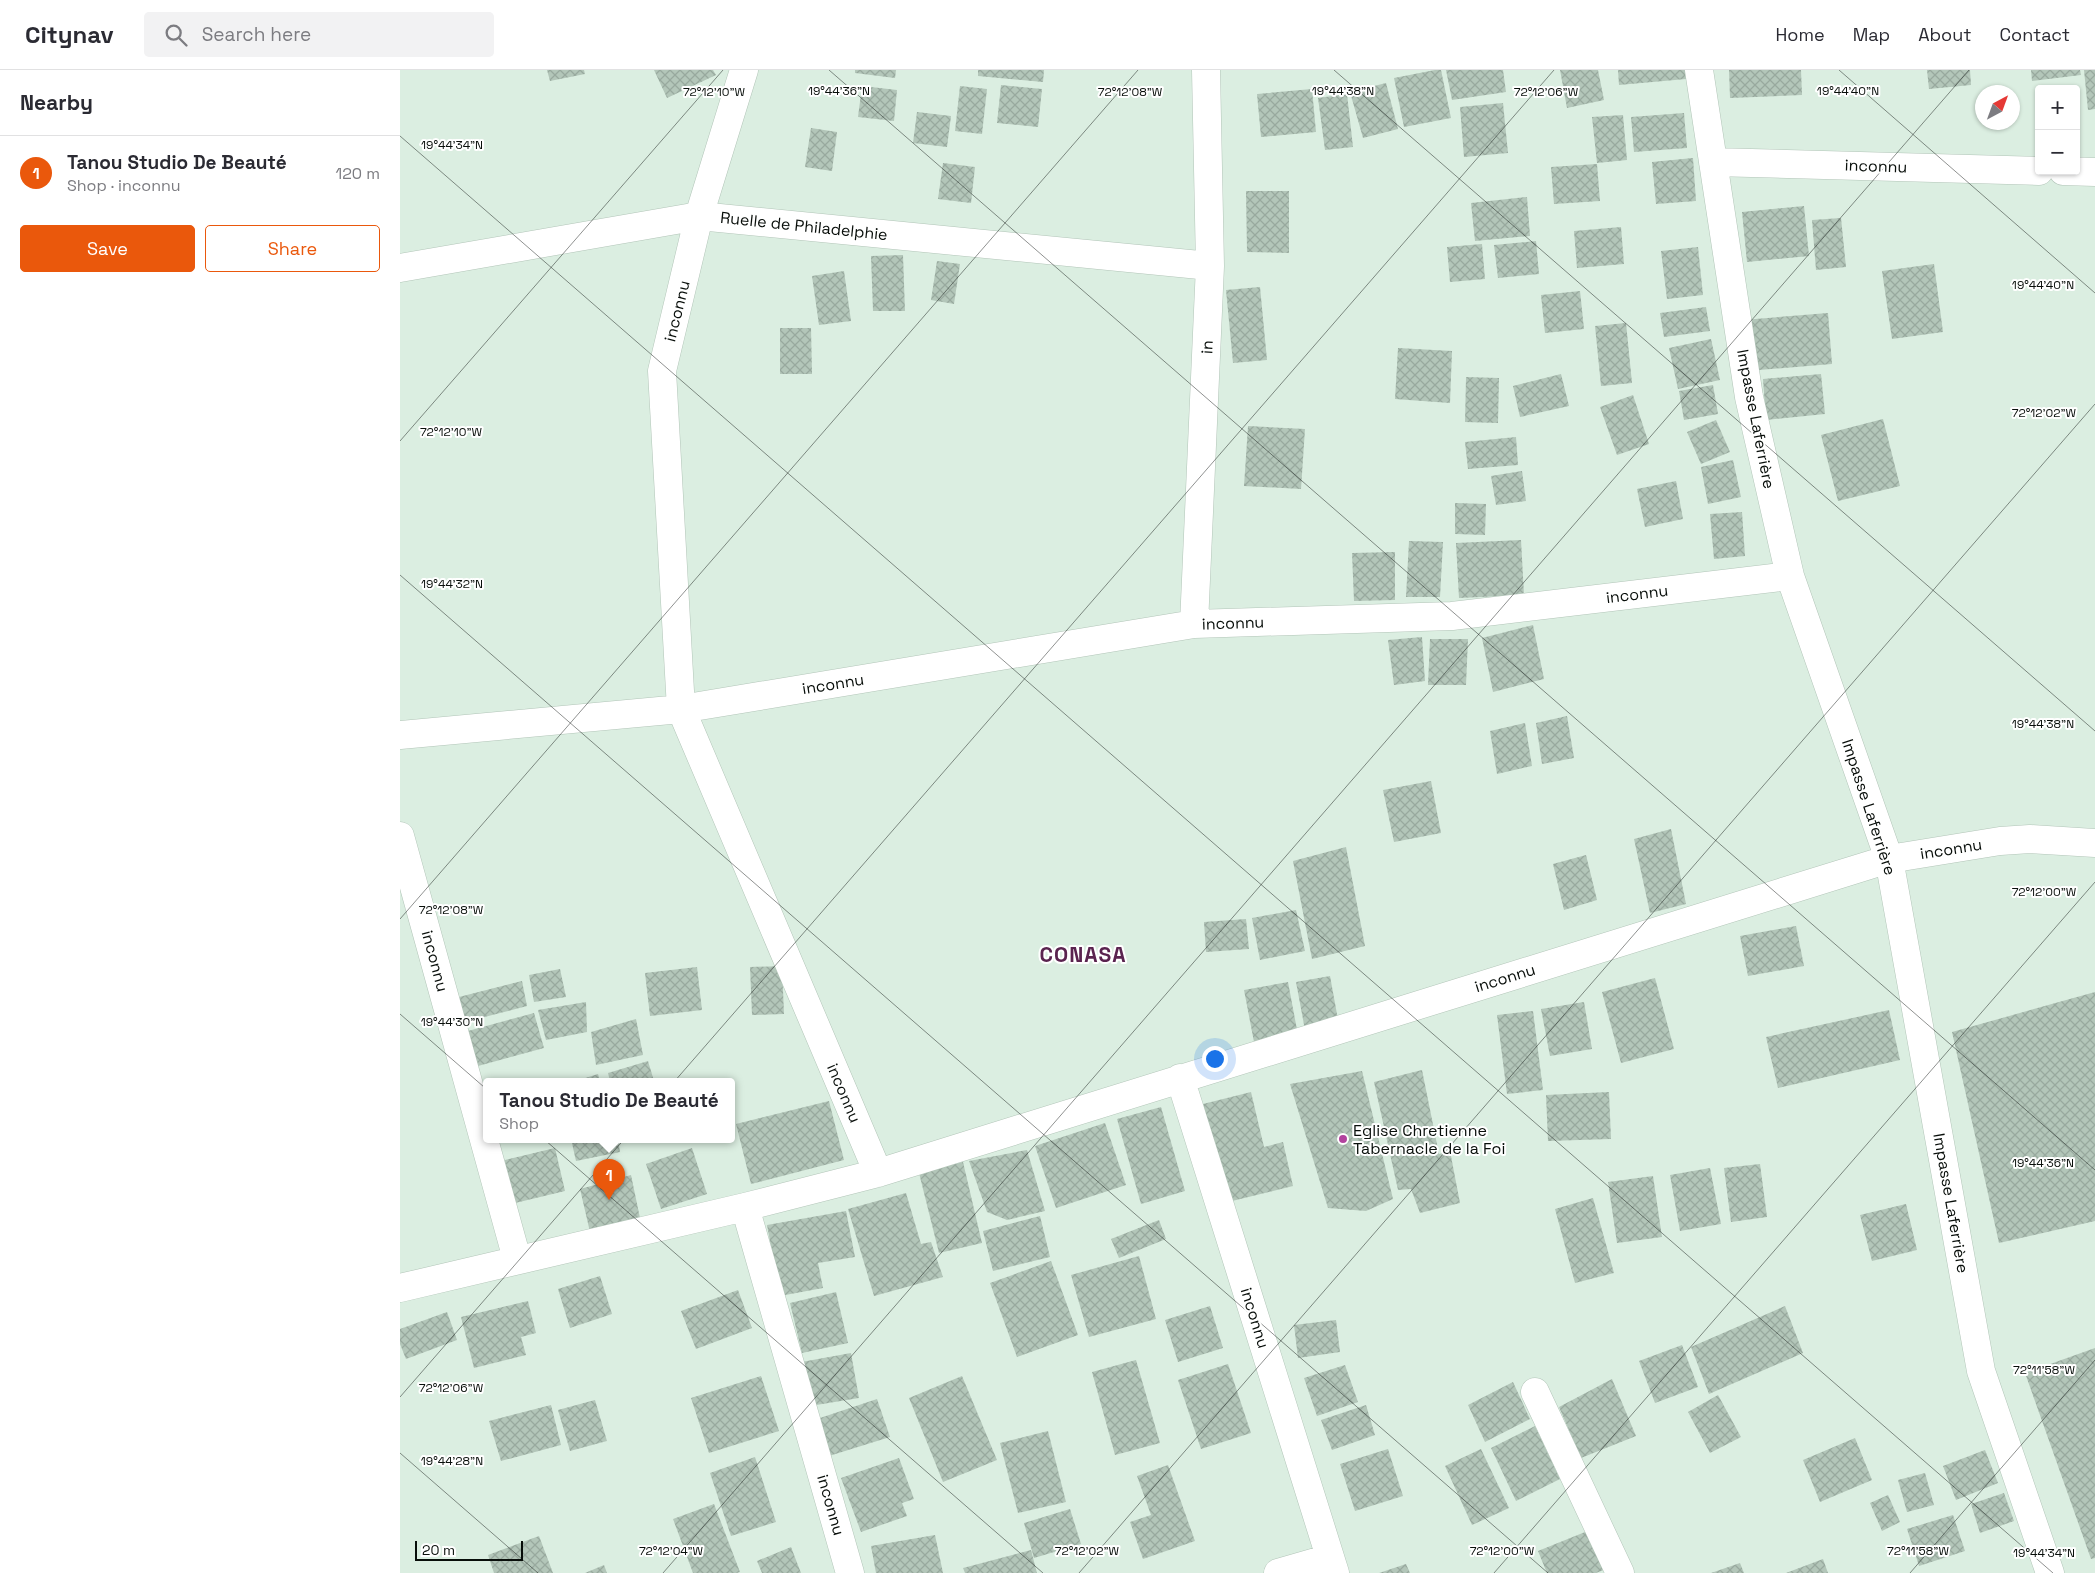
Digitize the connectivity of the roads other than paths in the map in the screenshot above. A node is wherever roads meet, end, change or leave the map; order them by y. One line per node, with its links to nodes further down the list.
1 (744, 70): 8 (street, inconnu)
2 (1206, 70): 9 (street, in)
3 (1699, 70): 4 (street, Impasse Laferrière)
4 (1713, 162): 5 (street, inconnu); 11 (street, Impasse Laferrière)
5 (2035, 171)
6 (2080, 172): 7 (street)
7 (2095, 172)
8 (700, 216): 9 (street, Ruelle de Philadelphie); 10 (street, Ruelle de Philadelphie); 13 (street, inconnu)
9 (1210, 266): 12 (street, in)
10 (400, 268)
11 (1790, 576): 12 (street, inconnu); 17 (street, Impasse Laferrière)
12 (1194, 624): 13 (street, inconnu)
13 (681, 709): 14 (street, inconnu); 21 (street, inconnu)
14 (400, 735)
15 (400, 836): 19 (street, inconnu)
16 (2095, 843): 17 (street, inconnu)
17 (1889, 859): 18 (street, inconnu); 30 (street, Impasse Laferrière)
18 (1180, 1078): 21 (street, inconnu); 26 (street, inconnu)
19 (483, 1137)
20 (485, 1143): 23 (street, inconnu)
21 (878, 1173): 22 (street, inconnu)
22 (745, 1207): 23 (street, inconnu); 27 (street, inconnu)
23 (517, 1260): 24 (street, inconnu)
24 (400, 1288)
25 (1535, 1392): 29 (street)
26 (1333, 1566): 28 (street, inconnu)
27 (850, 1573)
28 (1278, 1573)
29 (1620, 1573)
30 (2050, 1573)

